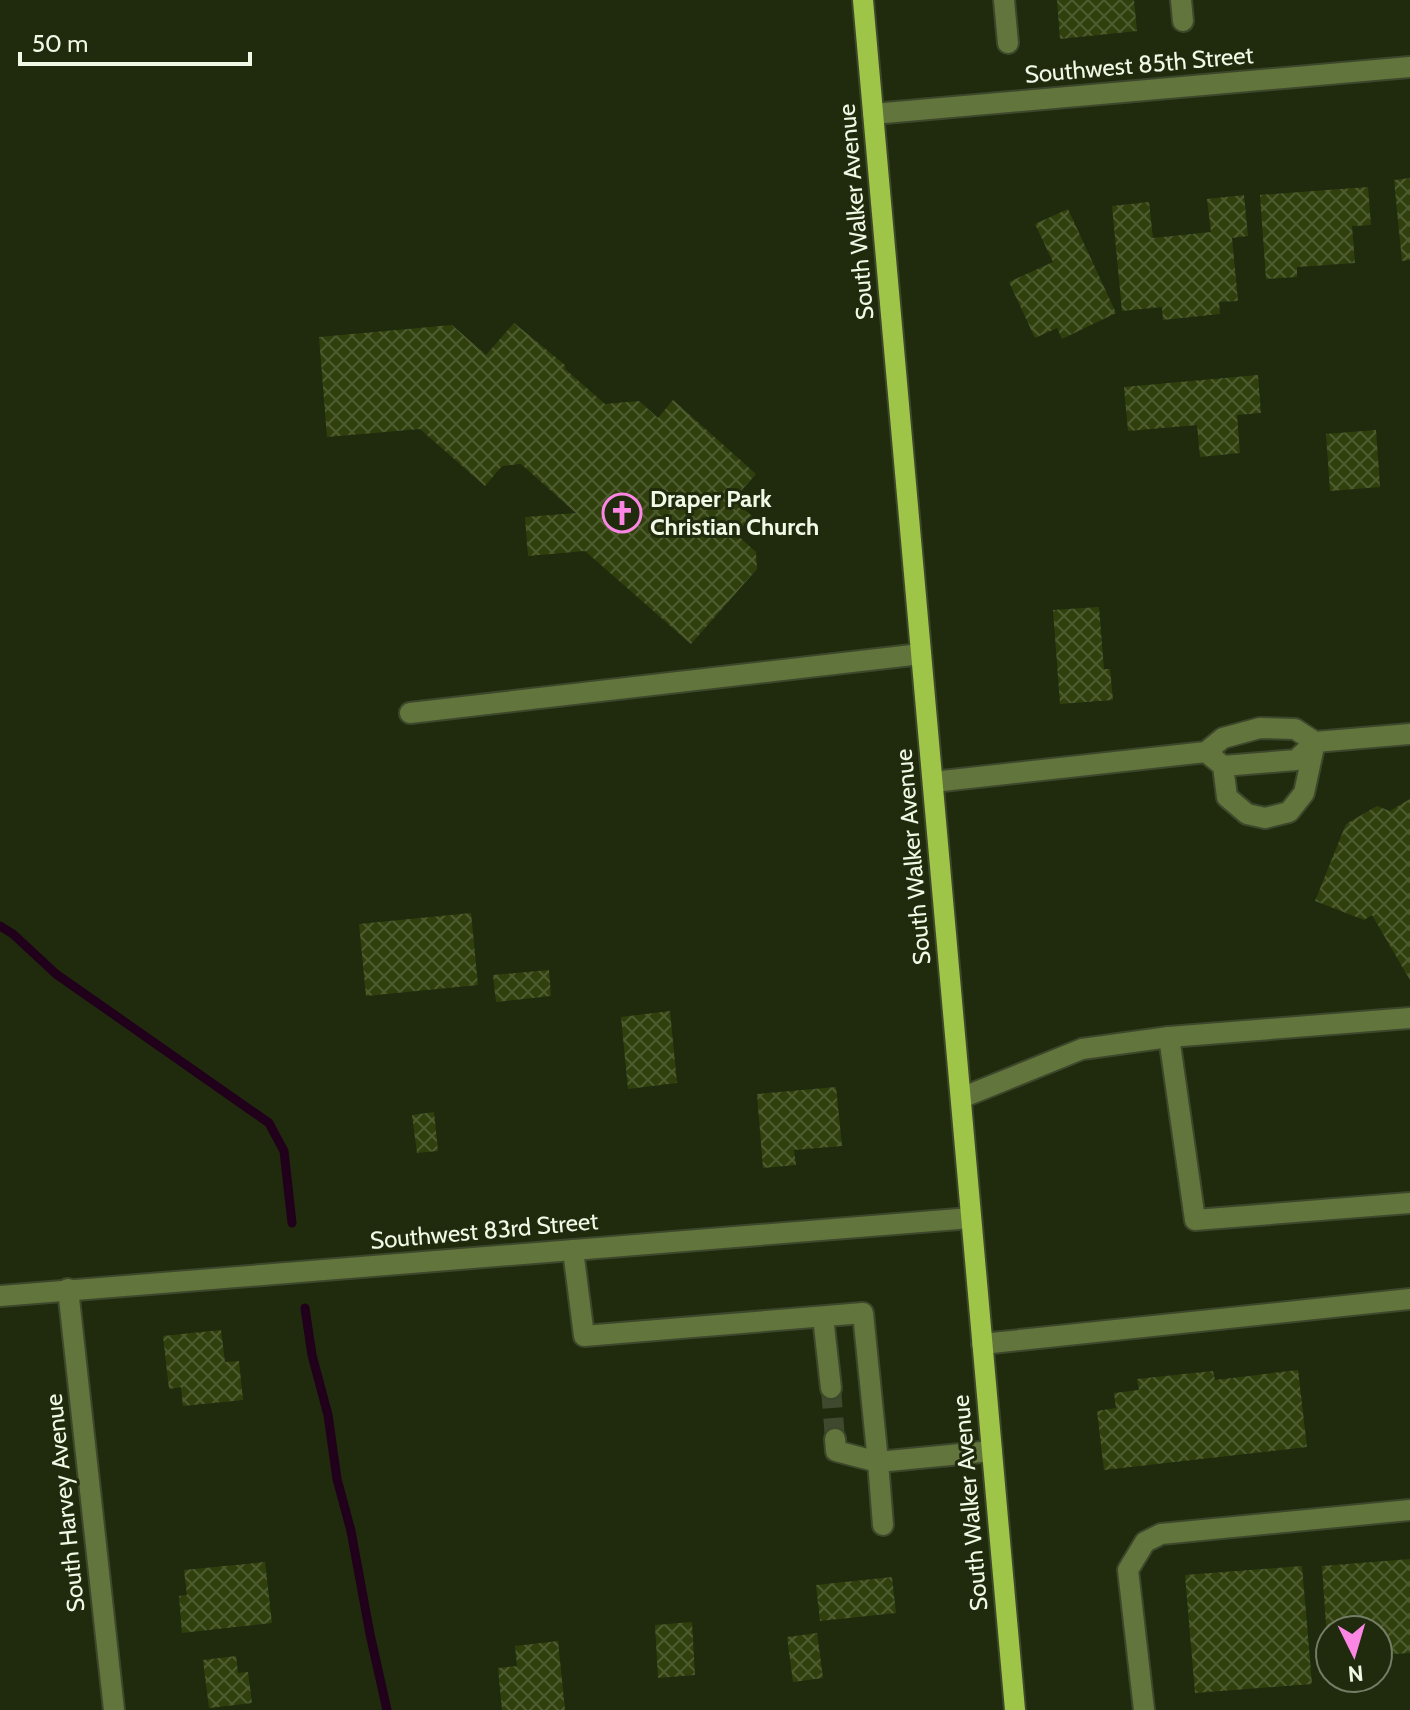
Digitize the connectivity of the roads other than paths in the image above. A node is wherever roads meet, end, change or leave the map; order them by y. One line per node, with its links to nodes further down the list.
1 (863, 0): 7 (main road, South Walker Avenue)
2 (1004, 0): 5 (street)
3 (1181, 0): 4 (street)
4 (1183, 21)
5 (1008, 43)
6 (1410, 67): 7 (street, Southwest 85th Street)
7 (873, 114): 8 (main road, South Walker Avenue)
8 (921, 654): 9 (street); 14 (main road, South Walker Avenue)
9 (410, 713)
10 (1410, 734): 11 (street)
11 (1315, 742): 12 (street); 13 (street); 13 (street)
12 (1206, 752): 13 (street); 14 (street)
13 (1223, 766)
14 (933, 782): 17 (main road, South Walker Avenue)
15 (1410, 1018): 16 (street)
16 (1169, 1037): 17 (street); 18 (street)
17 (961, 1098): 19 (main road, South Walker Avenue)
18 (1410, 1203)
19 (971, 1218): 20 (street, Southwest 83rd Street); 25 (main road, South Walker Avenue)
20 (573, 1250): 21 (street, Southwest 83rd Street); 24 (street)
21 (68, 1289): 22 (street, Southwest 83rd Street); 32 (street, South Harvey Avenue)
22 (0, 1296)
23 (1410, 1299): 25 (street)
24 (823, 1317): 26 (street); 29 (street)
25 (982, 1344): 28 (main road, South Walker Avenue)
26 (831, 1388)
27 (835, 1439): 29 (street)
28 (992, 1451): 29 (street); 33 (main road, South Walker Avenue)
29 (878, 1462): 31 (street)
30 (1410, 1510): 34 (street)
31 (883, 1525)
32 (114, 1710)
33 (1015, 1710)
34 (1144, 1710)

